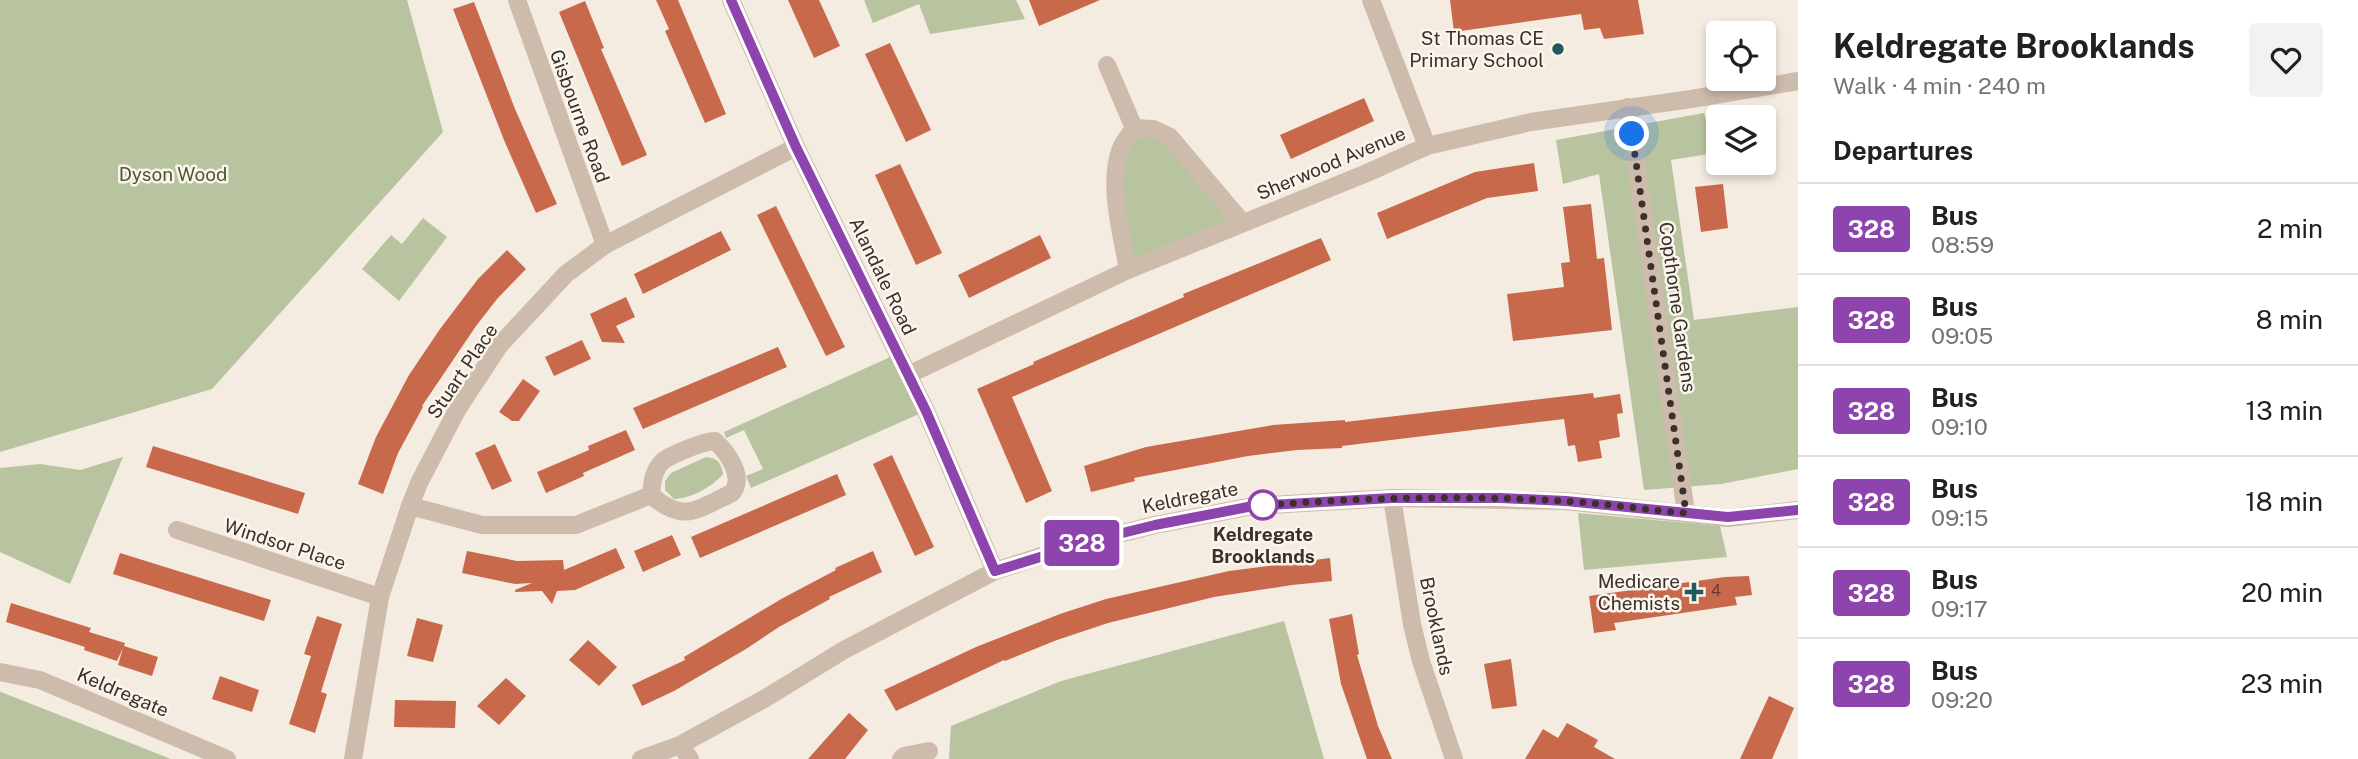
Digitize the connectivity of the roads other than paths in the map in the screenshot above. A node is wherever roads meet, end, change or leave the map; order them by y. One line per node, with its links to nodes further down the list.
1 (517, 0): 11 (street, Gisbourne Road)
2 (731, 0): 9 (street, Alandale Road)
3 (1371, 0): 8 (street)
4 (1107, 65): 7 (street)
5 (1798, 81): 6 (street, Sherwood Avenue)
6 (1628, 107): 8 (street, Sherwood Avenue); 18 (street, Copthorne Gardens)
7 (1134, 128): 10 (street); 12 (street)
8 (1427, 146): 10 (street, Sherwood Avenue)
9 (796, 147): 11 (street, Stuart Place); 13 (street, Alandale Road)
10 (1242, 222): 12 (street, Sherwood Avenue)
11 (605, 246): 16 (street, Stuart Place)
12 (1128, 270): 13 (street, Sherwood Avenue)
13 (908, 375): 20 (street, Alandale Road)
14 (651, 495): 14 (street); 16 (street)
15 (1392, 498): 18 (street, Keldregate); 20 (street, Keldregate); 29 (street, Brooklands)
16 (410, 506): 21 (street, Stuart Place)
17 (1798, 510): 18 (street, Keldregate)
18 (1686, 513)
19 (177, 530): 21 (street, Windsor Place)
20 (995, 571): 24 (street, Keldregate)
21 (380, 597): 26 (street, Stuart Place)
22 (0, 672): 25 (street, Keldregate)
23 (929, 751): 28 (street)
24 (685, 752): 27 (street, Keldregate)
25 (227, 759)
26 (353, 759)
27 (641, 759)
28 (901, 759)
29 (1454, 759)

